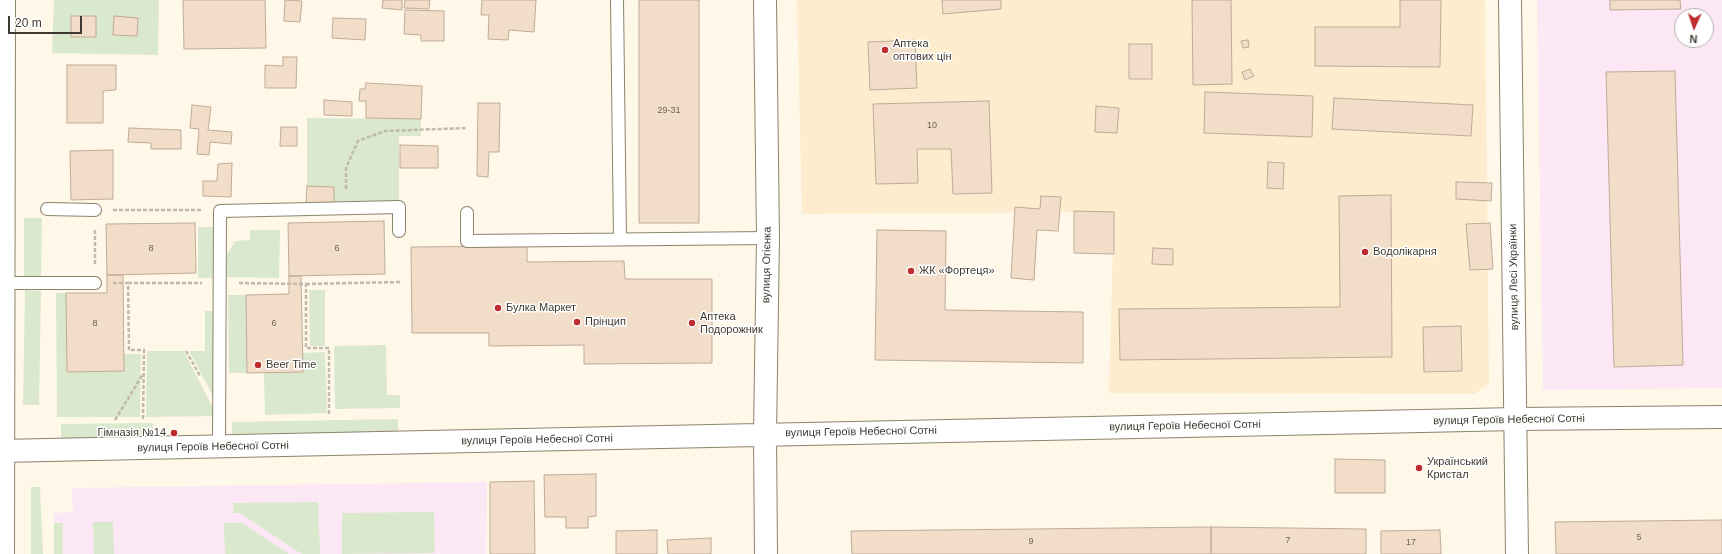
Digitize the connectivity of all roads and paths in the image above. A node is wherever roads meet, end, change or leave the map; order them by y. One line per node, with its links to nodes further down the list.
1 (4, 0): 14 (street)
2 (617, 0): 13 (lane)
3 (765, 0): 12 (street, вулиця Огієнка)
4 (1510, 0): 23 (street, вулиця Лесі Українки)
5 (468, 128): 6 (path)
6 (346, 208): 9 (lane); 11 (lane)
7 (47, 209): 8 (lane)
8 (95, 210): 9 (path); 15 (path)
9 (220, 211): 16 (lane)
10 (467, 213): 13 (lane)
11 (399, 231)
12 (768, 238): 13 (lane); 26 (street, вулиця Огієнка)
13 (620, 239)
14 (2, 275): 15 (lane); 28 (street)
15 (95, 282): 18 (path)
16 (220, 282): 18 (path); 19 (path); 27 (lane)
17 (400, 282): 19 (path)
18 (128, 283): 20 (path)
19 (306, 284): 21 (path)
20 (144, 373): 24 (path); 25 (path)
21 (329, 416)
22 (1722, 417): 23 (street, вулиця Героїв Небесної Сотні)
23 (1516, 419): 26 (street, вулиця Героїв Небесної Сотні); 31 (street, вулиця Лесі Українки)
24 (115, 420)
25 (143, 420)
26 (765, 434): 27 (street, вулиця Героїв Небесної Сотні); 30 (street, вулиця Огієнка)
27 (219, 447): 28 (street, вулиця Героїв Небесної Сотні)
28 (1, 451): 29 (street)
29 (3, 554)
30 (766, 554)
31 (1517, 554)

